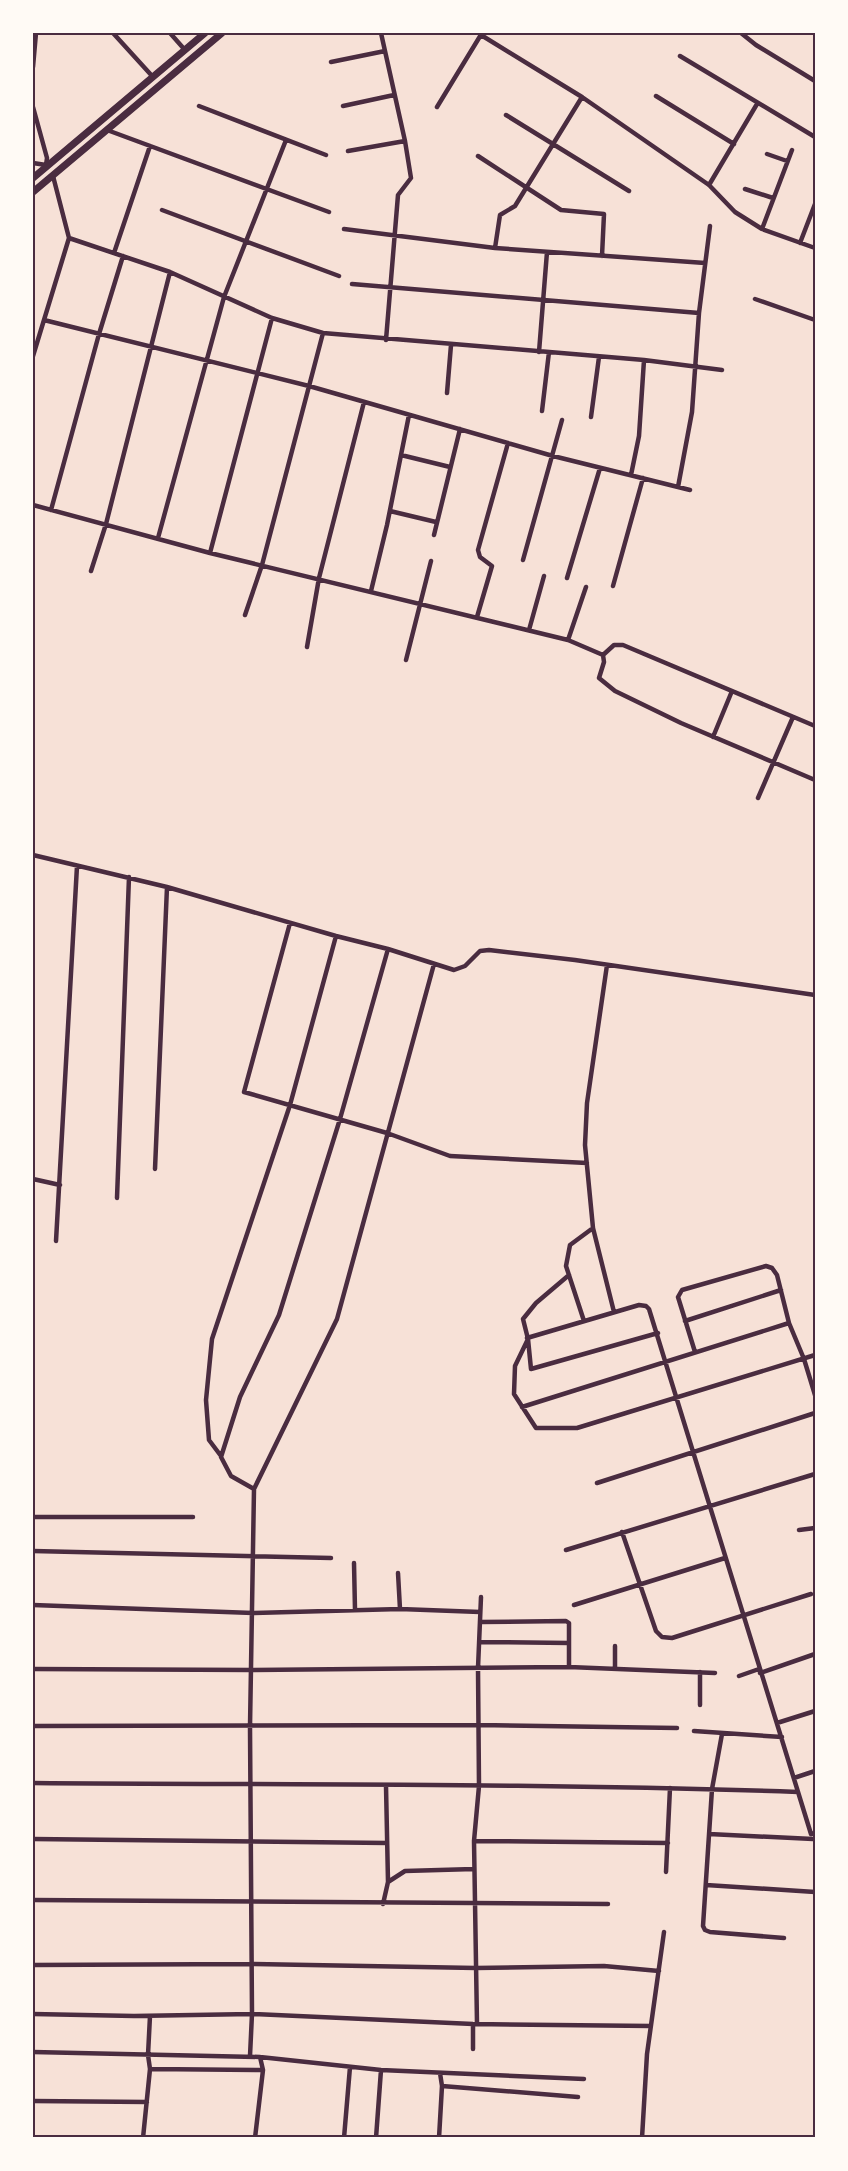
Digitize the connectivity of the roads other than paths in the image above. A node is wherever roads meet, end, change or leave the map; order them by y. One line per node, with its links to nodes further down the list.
1 (113, 33): 14 (street)
2 (170, 33): 9 (street)
3 (205, 33): 9 (main road)
4 (222, 33): 25 (main road)
5 (381, 33): 10 (street)
6 (741, 33): 15 (street)
7 (35, 34): 13 (street)
8 (481, 34): 18 (street); 23 (street)
9 (185, 50): 14 (main road)
10 (385, 51): 12 (street); 16 (street)
11 (680, 56): 19 (street)
12 (331, 62)
13 (33, 67)
14 (153, 76): 39 (main road)
15 (815, 81)
16 (394, 95): 21 (street); 28 (street)
17 (656, 96): 30 (street)
18 (582, 97): 29 (street); 42 (street)
19 (757, 104): 26 (street); 30 (street)
20 (199, 106): 27 (street)
21 (343, 106)
22 (33, 107): 39 (street)
23 (436, 107)
24 (506, 115): 29 (street)
25 (107, 130): 31 (street); 40 (main road)
26 (815, 137)
27 (286, 140): 35 (street); 45 (street)
28 (405, 141): 33 (street); 55 (street)
29 (554, 144): 43 (street); 46 (street)
30 (734, 144): 42 (street)
31 (150, 146): 45 (street); 62 (street)
32 (792, 150): 37 (street)
33 (348, 151)
34 (767, 153): 37 (street)
35 (326, 155)
36 (478, 156): 43 (street)
37 (787, 161): 48 (street)
38 (33, 163): 39 (street)
39 (46, 166): 41 (main road)
40 (53, 176): 47 (main road); 56 (street)
41 (33, 178)
42 (709, 185): 54 (street)
43 (528, 187): 59 (street); 64 (street)
44 (746, 189): 48 (street)
45 (267, 190): 51 (street); 57 (street)
46 (629, 191)
47 (33, 192)
48 (773, 198): 54 (street)
49 (815, 204): 58 (street)
50 (162, 210): 57 (street)
51 (329, 212)
52 (710, 226): 65 (street)
53 (344, 229): 55 (street)
54 (762, 229): 58 (street)
55 (393, 236): 59 (street); 69 (street)
56 (69, 238): 62 (street); 75 (street)
57 (247, 241): 67 (street); 70 (street)
58 (800, 243): 60 (street)
59 (495, 248): 61 (street)
60 (815, 248)
61 (547, 252): 64 (street); 71 (street)
62 (114, 253): 63 (street)
63 (123, 256): 66 (street); 77 (street)
64 (602, 256): 65 (street)
65 (705, 263): 73 (street)
66 (170, 272): 70 (street); 81 (street)
67 (339, 276)
68 (352, 284): 69 (street)
69 (390, 287): 71 (street); 79 (street)
70 (224, 297): 74 (street); 86 (street)
71 (542, 299): 73 (street); 82 (street)
72 (755, 299): 76 (street)
73 (699, 313): 88 (street)
74 (272, 318): 78 (street); 90 (street)
75 (44, 320): 77 (street); 84 (street)
76 (815, 320)
77 (99, 333): 81 (street); 109 (street)
78 (322, 333): 79 (street); 91 (street)
79 (386, 340): 80 (street)
80 (452, 345): 82 (street); 92 (street)
81 (151, 346): 86 (street); 112 (street)
82 (539, 352): 83 (street)
83 (549, 352): 85 (street); 94 (street)
84 (33, 356)
85 (599, 357): 87 (street); 96 (street)
86 (207, 360): 90 (street); 114 (street)
87 (644, 360): 88 (street); 104 (street)
88 (695, 366): 89 (street); 106 (street)
89 (722, 370)
90 (258, 373): 91 (street); 115 (street)
91 (309, 386): 93 (street); 118 (street)
92 (447, 393)
93 (364, 402): 95 (street); 121 (street)
94 (542, 411)
95 (410, 415): 98 (street); 100 (street)
96 (591, 417)
97 (562, 420): 101 (street)
98 (460, 429): 99 (street); 102 (street)
99 (508, 443): 101 (street); 128 (street)
100 (401, 455): 102 (street); 110 (street)
101 (553, 456): 103 (street); 116 (street)
102 (450, 467): 111 (street)
103 (600, 468): 104 (street); 122 (street)
104 (630, 475): 105 (street)
105 (643, 478): 106 (street); 123 (street)
106 (678, 487): 107 (street)
107 (690, 490)
108 (33, 506): 109 (street)
109 (51, 510): 112 (street)
110 (390, 511): 111 (street); 125 (street)
111 (436, 522): 113 (street)
112 (106, 524): 114 (street); 119 (street)
113 (434, 535)
114 (158, 538): 115 (street)
115 (210, 553): 118 (street)
116 (523, 560)
117 (431, 561): 126 (street)
118 (262, 564): 121 (street); 127 (street)
119 (91, 571)
120 (544, 576): 129 (street)
121 (319, 578): 125 (street); 131 (street)
122 (567, 578)
123 (614, 586)
124 (586, 587): 130 (street)
125 (371, 591): 126 (street)
126 (421, 604): 128 (street); 133 (street)
127 (245, 615)
128 (477, 617): 129 (street)
129 (529, 630): 130 (street)
130 (567, 640): 132 (street)
131 (307, 646)
132 (603, 655): 134 (street); 137 (street)
133 (406, 660)
134 (732, 691): 135 (street); 137 (street)
135 (793, 717): 136 (street); 138 (street)
136 (815, 726)
137 (713, 736): 138 (street)
138 (774, 762): 139 (street); 140 (street)
139 (815, 780)
140 (758, 798)
141 (33, 855): 142 (street)
142 (77, 866): 143 (street); 157 (street)
143 (129, 877): 144 (street); 158 (street)
144 (167, 887): 145 (street); 155 (street)
145 (290, 923): 146 (street); 151 (street)
146 (336, 936): 147 (street); 151 (street)
147 (388, 949): 148 (street); 152 (street)
148 (434, 964): 149 (street); 153 (street)
149 (607, 965): 150 (street); 154 (street)
150 (815, 995)
151 (290, 1105): 152 (street); 178 (street)
152 (340, 1119): 153 (street); 178 (street)
153 (387, 1133): 154 (street); 181 (street)
154 (587, 1163): 159 (street)
155 (155, 1168)
156 (33, 1179): 157 (street)
157 (60, 1185): 160 (street)
158 (117, 1198)
159 (593, 1228): 161 (street); 163 (street)
160 (56, 1241)
161 (569, 1275): 165 (street); 168 (street)
162 (781, 1290): 164 (street); 164 (street); 166 (street)
163 (614, 1312): 165 (street); 167 (street)
164 (685, 1320): 169 (street)
165 (584, 1321): 168 (street)
166 (789, 1323): 169 (street); 171 (street)
167 (658, 1333): 168 (street); 172 (street)
168 (527, 1339): 175 (street)
169 (695, 1352): 172 (street)
170 (815, 1355): 171 (street)
171 (804, 1359): 173 (street); 174 (street)
172 (666, 1360): 174 (street); 175 (street)
173 (815, 1395)
174 (676, 1398): 175 (street); 177 (street)
175 (522, 1407)
176 (815, 1413): 177 (street)
177 (693, 1453): 180 (street); 182 (street)
178 (221, 1457): 181 (street)
179 (815, 1474): 182 (street)
180 (597, 1483)
181 (254, 1489): 190 (street)
182 (708, 1505): 187 (street); 192 (street)
183 (33, 1517): 184 (street)
184 (193, 1517)
185 (815, 1528): 186 (street)
186 (799, 1530)
187 (622, 1532): 188 (street); 195 (street)
188 (566, 1550)
189 (33, 1551): 190 (street)
190 (251, 1556): 191 (street); 203 (street)
191 (331, 1558)
192 (725, 1558): 195 (street); 204 (street)
193 (354, 1563): 200 (street)
194 (398, 1573): 201 (street)
195 (640, 1586): 199 (street); 204 (street)
196 (811, 1594): 204 (street)
197 (481, 1597): 202 (street)
198 (33, 1605): 203 (street)
199 (574, 1605)
200 (355, 1610): 201 (street); 203 (street)
201 (400, 1610): 202 (street)
202 (480, 1612): 205 (street)
203 (253, 1613): 214 (street)
204 (743, 1614): 215 (street)
205 (480, 1622): 206 (street); 207 (street)
206 (479, 1642): 207 (street); 211 (street)
207 (569, 1643): 210 (street)
208 (615, 1646): 212 (street)
209 (815, 1654): 215 (street)
210 (569, 1667): 211 (street); 212 (street)
211 (478, 1668): 214 (street); 222 (street)
212 (615, 1668): 216 (street)
213 (33, 1669): 214 (street)
214 (252, 1670): 224 (street)
215 (759, 1671): 218 (street); 221 (street)
216 (700, 1672): 217 (street); 219 (street)
217 (715, 1673)
218 (739, 1676)
219 (700, 1705)
220 (815, 1711): 221 (street)
221 (777, 1723): 228 (street)
222 (479, 1725): 224 (street); 225 (street); 234 (street)
223 (33, 1726): 224 (street)
224 (250, 1726): 232 (street)
225 (677, 1728)
226 (694, 1731): 227 (street)
227 (722, 1734): 228 (street); 236 (street)
228 (782, 1737): 230 (street)
229 (815, 1771): 230 (street)
230 (794, 1778): 237 (street)
231 (33, 1783): 232 (street)
232 (251, 1785): 233 (street); 241 (street)
233 (386, 1786): 234 (street); 243 (street)
234 (479, 1786): 235 (street); 242 (street)
235 (670, 1788): 236 (street); 244 (street)
236 (712, 1789): 237 (street); 238 (street)
237 (798, 1792): 239 (street)
238 (710, 1834): 239 (street); 249 (street)
239 (813, 1835): 245 (street)
240 (33, 1839): 241 (street)
241 (251, 1841): 243 (street); 252 (street)
242 (474, 1841): 244 (street); 246 (street)
243 (387, 1843): 248 (street)
244 (668, 1843): 247 (street)
245 (815, 1846)
246 (474, 1869): 248 (street); 254 (street)
247 (666, 1872)
248 (388, 1882): 253 (street)
249 (706, 1885): 250 (street); 257 (street)
250 (815, 1892)
251 (33, 1900): 252 (street)
252 (251, 1901): 253 (street); 258 (street)
253 (383, 1904): 254 (street)
254 (474, 1904): 255 (street); 260 (street)
255 (608, 1905)
256 (664, 1932): 261 (street)
257 (784, 1938)
258 (250, 1964): 259 (street); 260 (street); 263 (street)
259 (33, 1965)
260 (476, 1968): 261 (street); 265 (street)
261 (658, 1971): 266 (street)
262 (33, 2014): 264 (street)
263 (252, 2014): 264 (street); 265 (street); 270 (street)
264 (150, 2016): 269 (street)
265 (475, 2024): 266 (street); 267 (street)
266 (651, 2026): 287 (street)
267 (473, 2049)
268 (33, 2052): 269 (street)
269 (148, 2055): 270 (street); 273 (street)
270 (250, 2056): 271 (street)
271 (260, 2057): 272 (street); 274 (street)
272 (350, 2067): 275 (street); 284 (street)
273 (150, 2069): 274 (street); 281 (street)
274 (263, 2070): 283 (street)
275 (381, 2070): 276 (street); 285 (street)
276 (440, 2073): 277 (street); 278 (street)
277 (584, 2079)
278 (442, 2086): 279 (street); 286 (street)
279 (578, 2097)
280 (33, 2101): 281 (street)
281 (147, 2102): 282 (street)
282 (143, 2138)
283 (255, 2138)
284 (344, 2138)
285 (376, 2138)
286 (439, 2138)
287 (642, 2138)

